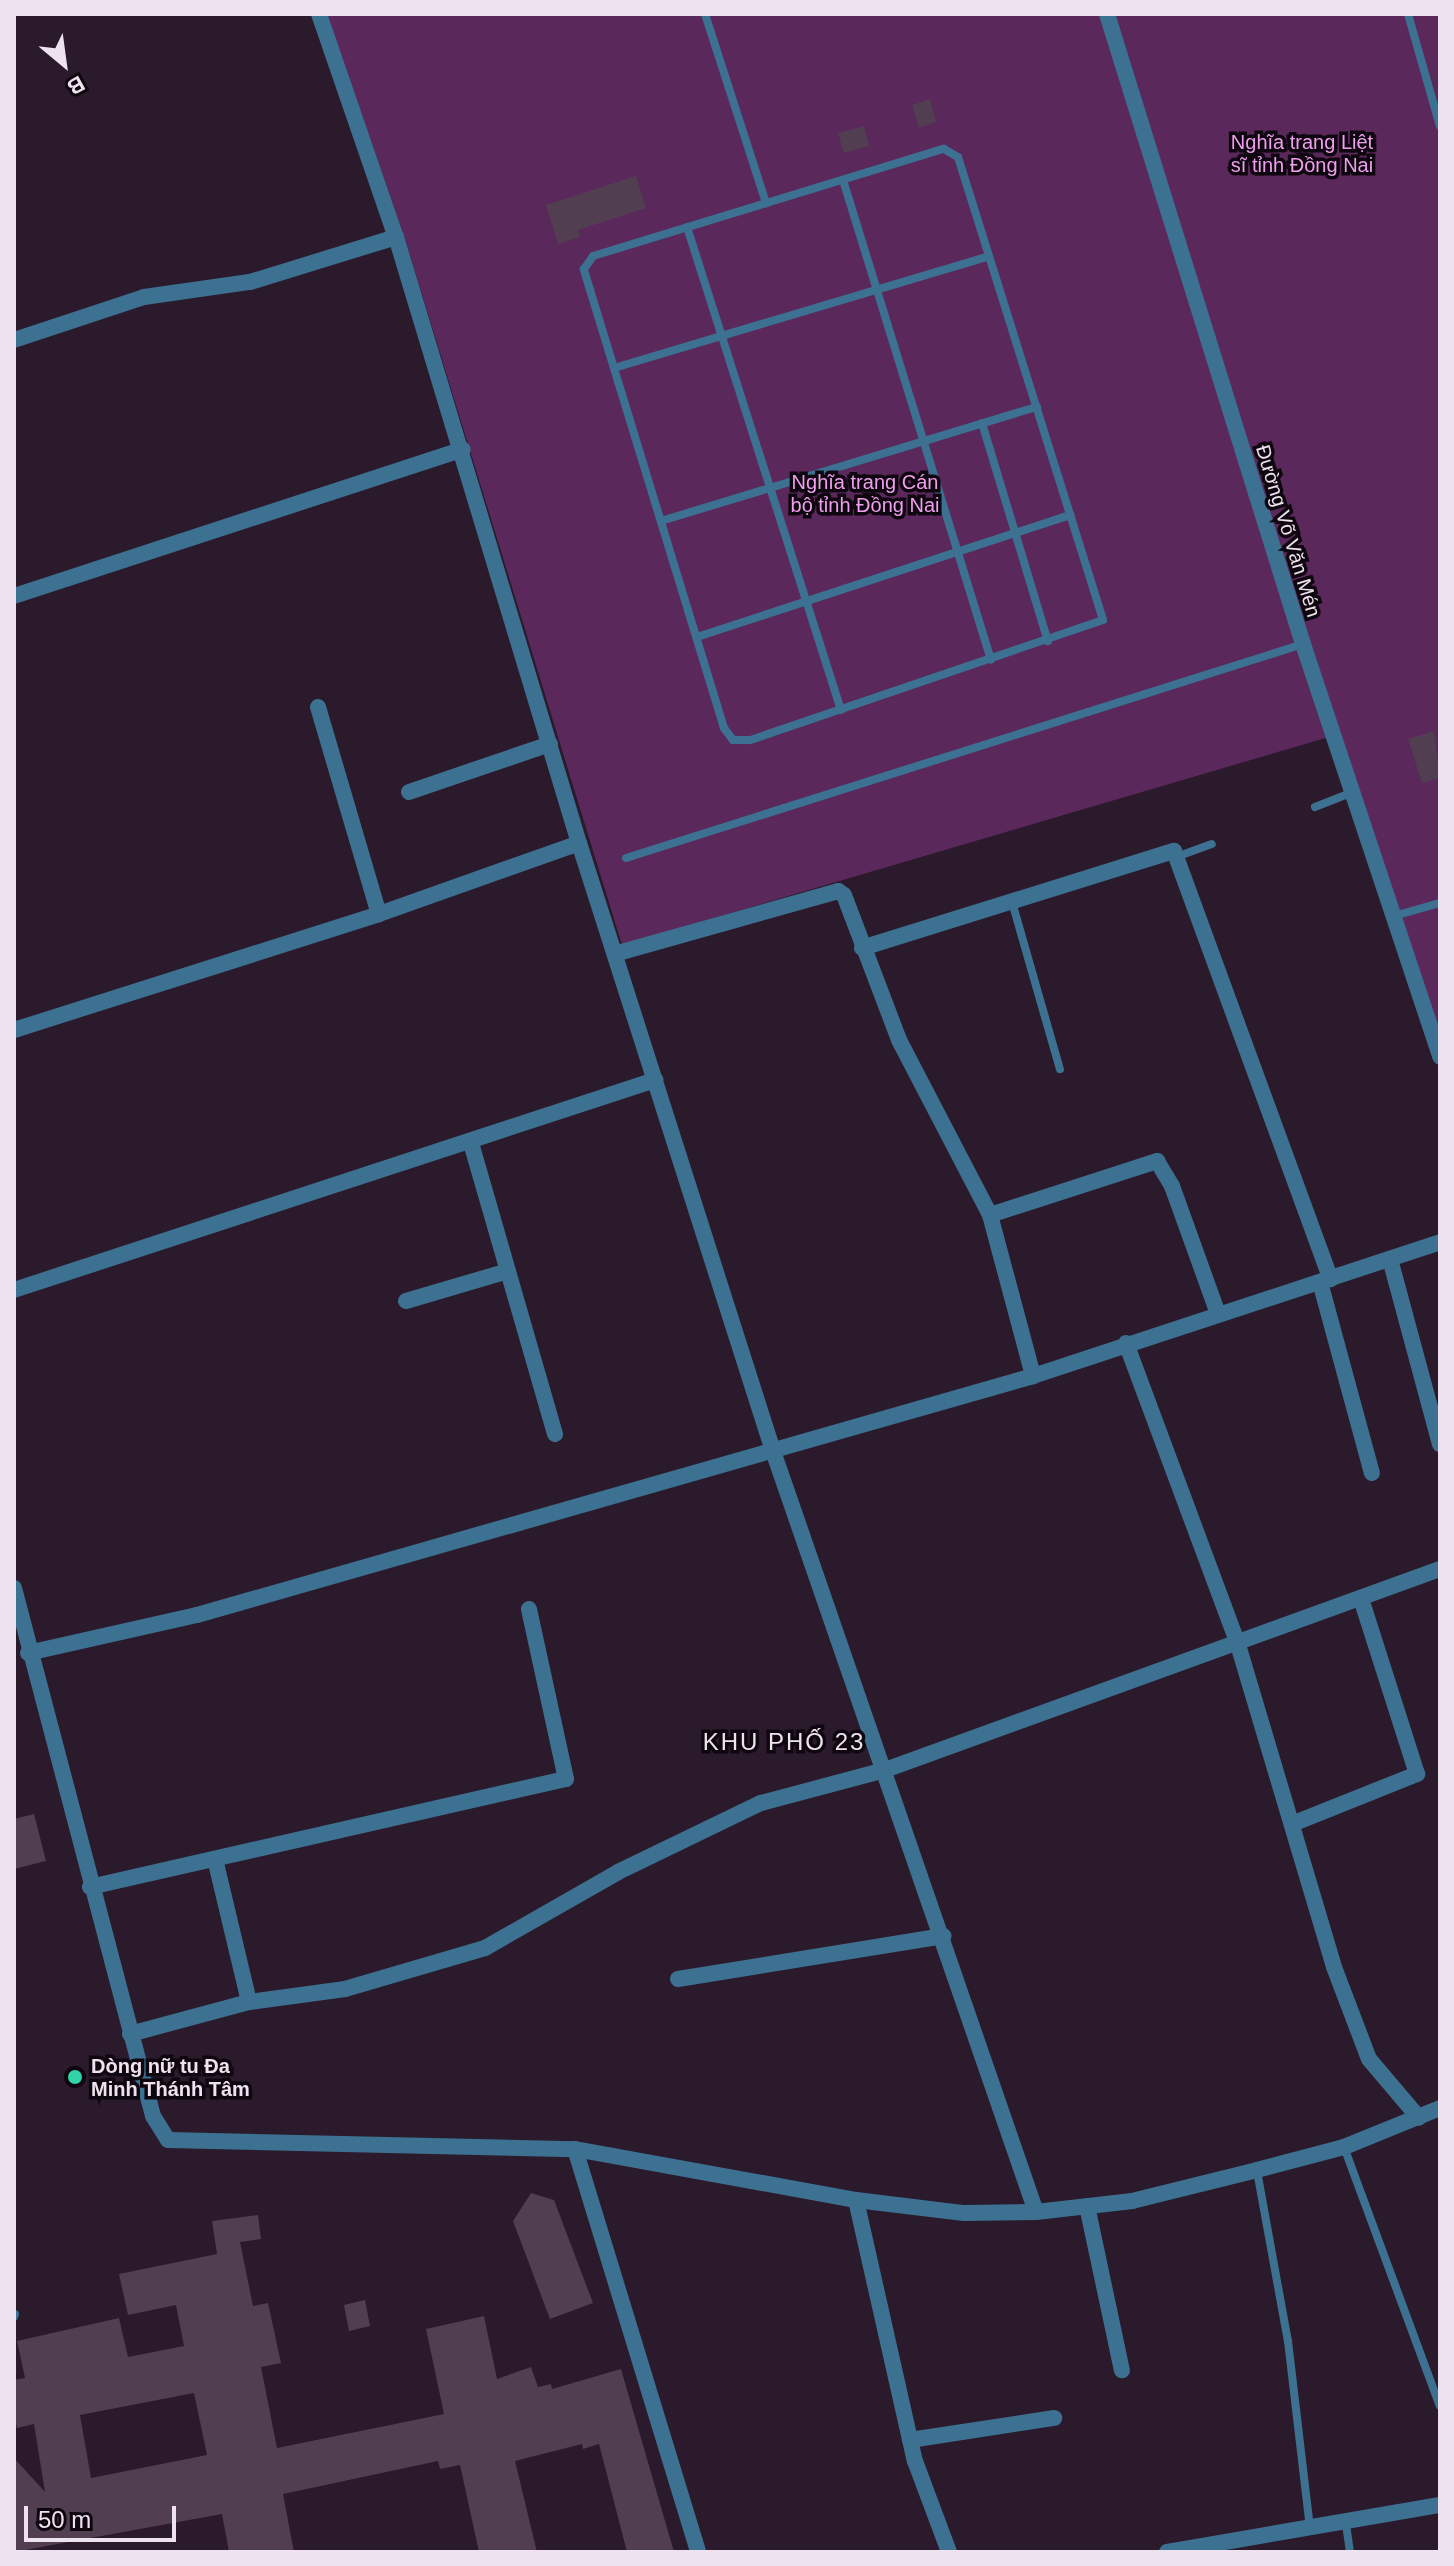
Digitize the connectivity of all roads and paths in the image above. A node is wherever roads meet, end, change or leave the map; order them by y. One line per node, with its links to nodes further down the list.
1 (319, 14): 10 (street)
2 (705, 14): 8 (lane)
3 (1107, 14): 29 (street, Đường Võ Văn Mén)
4 (1408, 14): 5 (lane)
5 (1437, 107): 6 (lane)
6 (1440, 126)
7 (843, 180): 8 (lane); 11 (lane); 12 (lane)
8 (766, 203): 9 (lane)
9 (687, 227): 13 (lane); 15 (lane)
10 (396, 237): 14 (street); 19 (street)
11 (989, 256): 12 (lane); 16 (lane)
12 (877, 290): 13 (lane); 18 (lane)
13 (721, 335): 15 (lane); 20 (lane)
14 (14, 340)
15 (614, 368): 22 (lane)
16 (1037, 407): 17 (lane); 21 (lane)
17 (982, 423): 18 (lane); 23 (lane)
18 (924, 441): 20 (lane); 24 (lane)
19 (463, 449): 25 (street); 33 (street)
20 (768, 488): 22 (lane); 26 (lane)
21 (1071, 515): 23 (lane); 28 (lane)
22 (661, 521): 27 (lane)
23 (1015, 533): 24 (lane); 28 (lane)
24 (958, 552): 26 (lane); 30 (lane)
25 (14, 596)
26 (805, 601): 27 (lane); 32 (lane)
27 (697, 637): 32 (lane)
28 (1048, 641): 30 (lane)
29 (1303, 644): 35 (street, Đường Võ Văn Mén); 40 (lane)
30 (991, 660): 32 (lane)
31 (318, 707): 43 (street)
32 (841, 710)
33 (550, 744): 34 (street); 37 (street)
34 (409, 792)
35 (1354, 792): 36 (lane); 44 (street, Đường Võ Văn Mén)
36 (1315, 807)
37 (579, 843): 43 (street); 46 (street)
38 (1212, 844): 39 (lane)
39 (1176, 857): 41 (street); 56 (street)
40 (626, 858)
41 (1012, 901): 45 (street); 49 (lane)
42 (1440, 903): 44 (lane)
43 (379, 914): 47 (street)
44 (1394, 916): 48 (street, Đường Võ Văn Mén)
45 (862, 948): 46 (street); 52 (street)
46 (618, 953): 50 (street)
47 (14, 1030)
48 (1440, 1057)
49 (1060, 1069)
50 (655, 1080): 51 (street); 64 (street)
51 (471, 1143): 55 (street); 57 (street)
52 (990, 1215): 59 (street); 61 (street)
53 (1440, 1242): 54 (street)
54 (1390, 1259): 56 (street); 63 (street)
55 (508, 1271): 58 (street); 62 (street)
56 (1325, 1281): 59 (street); 65 (street)
57 (14, 1290)
58 (406, 1301)
59 (1218, 1314): 60 (street)
60 (1126, 1343): 61 (street); 70 (street)
61 (1033, 1376): 64 (street)
62 (555, 1434)
63 (1440, 1444)
64 (773, 1451): 71 (street); 72 (street)
65 (1372, 1473)
66 (1440, 1569): 68 (street)
67 (14, 1588): 71 (street)
68 (1361, 1599): 70 (street); 73 (street)
69 (529, 1609): 74 (street)
70 (1236, 1638): 72 (street); 73 (street)
71 (28, 1653): 75 (street)
72 (885, 1770): 76 (street); 78 (street)
73 (1292, 1824): 81 (street)
74 (215, 1859): 75 (street); 78 (street)
75 (90, 1887): 79 (street)
76 (944, 1936): 77 (street); 87 (street)
77 (678, 1979)
78 (249, 2002): 79 (street)
79 (130, 2034): 83 (street)
80 (1440, 2108): 81 (street)
81 (1419, 2118): 82 (street)
82 (1344, 2147): 84 (street); 89 (lane)
83 (575, 2149): 85 (street); 95 (street)
84 (1257, 2170): 86 (street); 94 (lane)
85 (856, 2200): 87 (street); 91 (street)
86 (1087, 2206): 87 (street); 88 (street)
87 (1036, 2212)
88 (1122, 2370)
89 (1440, 2406)
90 (1054, 2418): 91 (street)
91 (910, 2440): 96 (street)
92 (1440, 2505): 93 (street)
93 (1346, 2524): 94 (street); 98 (lane)
94 (1310, 2527): 97 (street)
95 (698, 2552)
96 (949, 2552)
97 (1169, 2552)
98 (1350, 2552)

